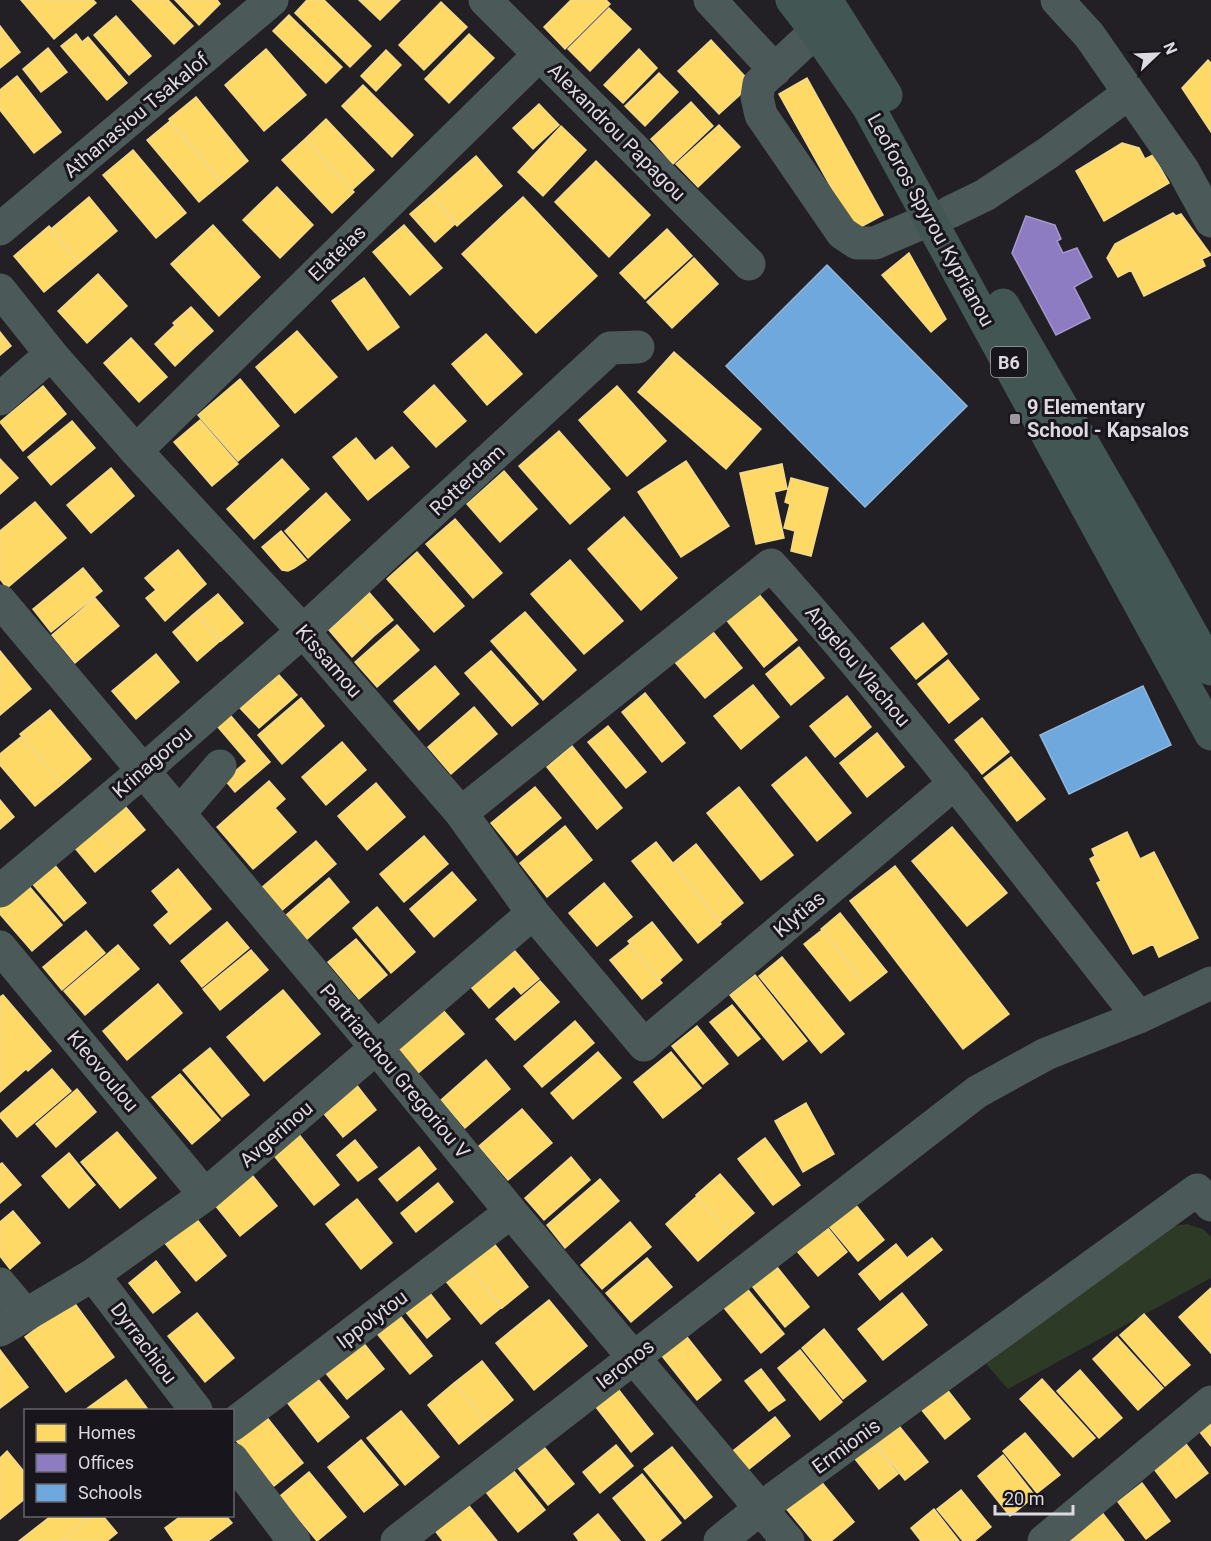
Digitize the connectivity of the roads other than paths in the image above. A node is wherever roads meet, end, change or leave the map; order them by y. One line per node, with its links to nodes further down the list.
1 (272, 0): 13 (street, Athanasiou Tsakalof)
2 (485, 0): 8 (street, Alexandrou Papagou)
3 (710, 0): 9 (street)
4 (792, 0): 7 (main road, Leoforos Spyrou Kyprianou / B6)
5 (826, 0): 11 (main road, Leoforos Spyrou Kyprianou / B6)
6 (1056, 0): 10 (street)
7 (816, 31): 9 (street); 11 (main road, Leoforos Spyrou Kyprianou / B6)
8 (539, 55): 14 (street, Alexandrou Papagou); 19 (street, Elateias)
9 (775, 70): 11 (street)
10 (1129, 93): 11 (street); 12 (street)
11 (940, 215): 22 (main road, Leoforos Spyrou Kyprianou / B6); 23 (main road, Leoforos Spyrou Kyprianou / B6)
12 (1211, 221)
13 (0, 229)
14 (749, 264)
15 (0, 290): 17 (street, Kissamou)
16 (638, 347): 21 (street, Rotterdam)
17 (51, 354): 18 (street); 19 (street, Kissamou)
18 (0, 399)
19 (136, 451): 21 (street, Kissamou)
20 (0, 601): 25 (street, Partriarchou Gregoriou V)
21 (303, 631): 25 (street, Krinagorou); 27 (street, Kissamou)
22 (1211, 669)
23 (1211, 734)
24 (220, 766): 28 (street)
25 (143, 771): 28 (street, Partriarchou Gregoriou V); 29 (street, Krinagorou)
26 (955, 783): 27 (street, Angelou Vlachou); 33 (street, Angelou Vlachou); 34 (street, Klytias)
27 (461, 813): 30 (street, Kissamou)
28 (179, 814): 35 (street, Partriarchou Gregoriou V)
29 (0, 891)
30 (533, 913): 34 (street, Kissamou); 35 (street, Avgerinou)
31 (0, 947): 36 (street, Kleovoulou)
32 (1211, 982): 33 (street)
33 (1139, 1017): 42 (street, Ieronos)
34 (644, 1045)
35 (376, 1047): 36 (street, Avgerinou); 38 (street, Partriarchou Gregoriou V)
36 (205, 1195): 39 (street, Avgerinou)
37 (1211, 1205): 47 (street, Ermionis)
38 (511, 1212): 42 (street, Partriarchou Gregoriou V); 45 (street, Ippolytou)
39 (93, 1275): 41 (street, Avgerinou); 44 (street, Dyrrachiou)
40 (0, 1284): 41 (street)
41 (13, 1322)
42 (634, 1358): 47 (street, Partriarchou Gregoriou V); 49 (street, Ieronos)
43 (1211, 1402): 52 (street)
44 (195, 1409)
45 (234, 1423)
46 (234, 1462): 48 (street)
47 (761, 1508): 50 (street, Ermionis); 51 (street, Partriarchou Gregoriou V)
48 (294, 1541)
49 (397, 1541)
50 (720, 1541)
51 (788, 1541)
52 (1044, 1541)

